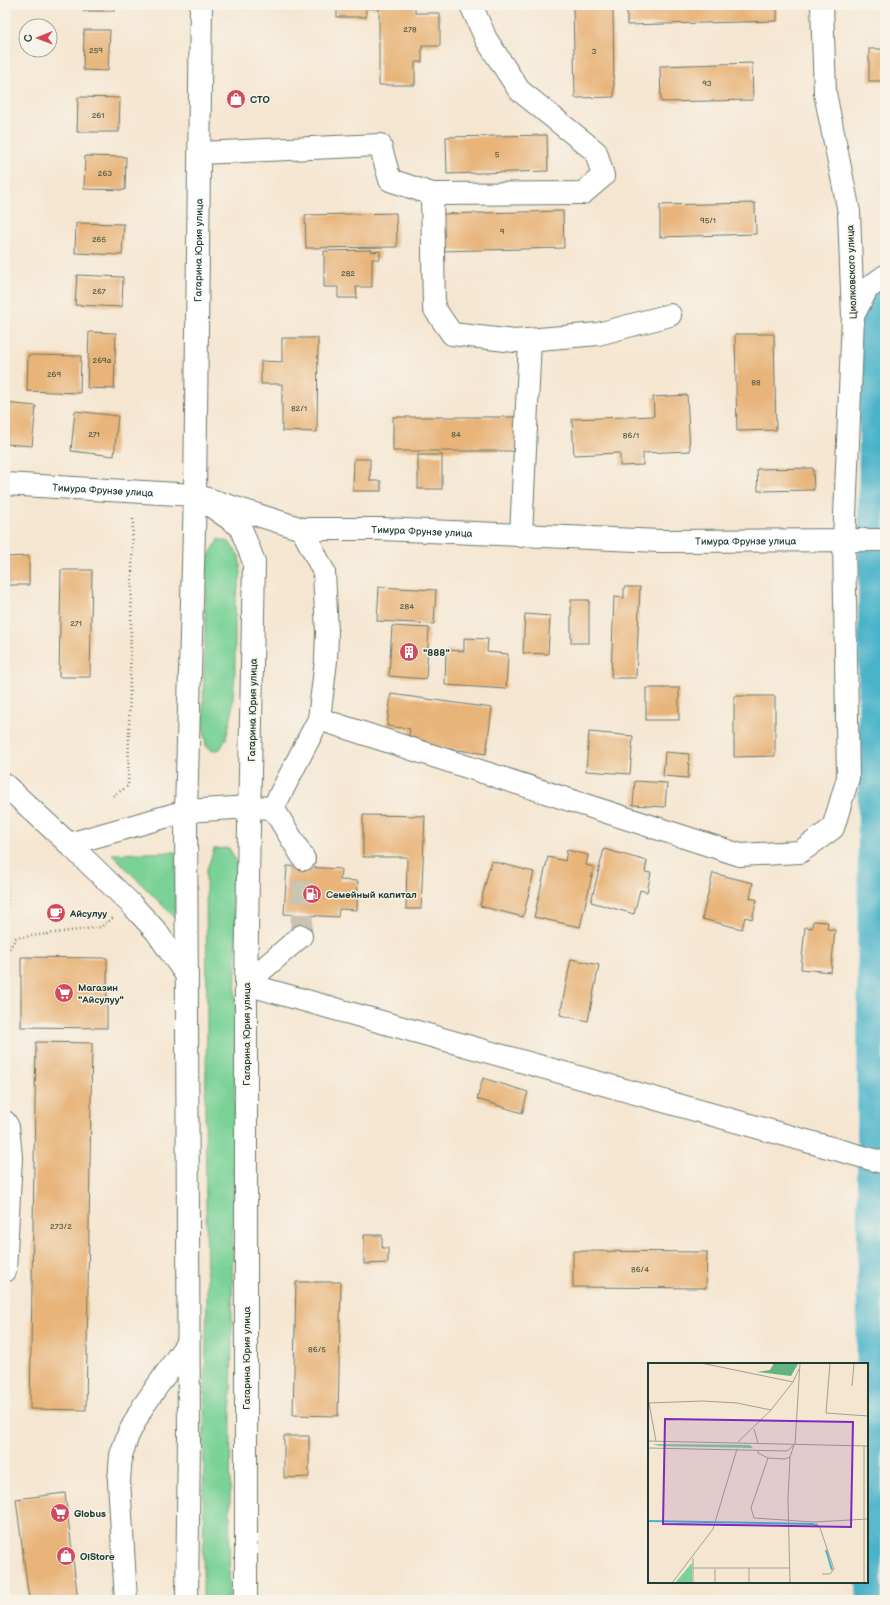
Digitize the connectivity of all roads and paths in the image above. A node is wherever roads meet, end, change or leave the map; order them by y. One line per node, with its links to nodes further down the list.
1 (201, 5): 4 (street, Гагарина Юрия улица)
2 (471, 5): 5 (street)
3 (822, 5): 8 (street, Циолковского улица)
4 (200, 153): 5 (street); 11 (street, Гагарина Юрия улица)
5 (432, 194): 9 (street)
6 (885, 276): 8 (street)
7 (670, 315): 9 (street)
8 (853, 317): 15 (street, Циолковского улица)
9 (530, 340): 14 (street)
10 (5, 484): 11 (street, Тимура Фрунзе улица)
11 (195, 495): 13 (street, Тимура Фрунзе улица); 19 (street, Гагарина Юрия улица); 21 (street, Гагарина Юрия улица)
12 (133, 519): 18 (path)
13 (302, 529): 14 (street, Тимура Фрунзе улица); 16 (street)
14 (521, 536): 15 (street, Тимура Фрунзе улица)
15 (866, 540): 16 (street, Циолковского улица)
16 (319, 718): 20 (street)
17 (6, 786): 22 (street); 26 (path)
18 (113, 796)
19 (250, 807): 20 (street); 21 (street); 29 (street, Гагарина Юрия улица)
20 (273, 808): 23 (street)
21 (186, 810): 22 (street); 28 (street, Гагарина Юрия улица)
22 (69, 844): 24 (street)
23 (304, 859)
24 (131, 904): 26 (path); 28 (street)
25 (301, 936): 29 (street)
26 (7, 952): 27 (path)
27 (5, 956)
28 (187, 976): 33 (street, Гагарина Юрия улица)
29 (246, 984): 31 (street); 36 (street, Гагарина Юрия улица)
30 (5, 1122): 32 (street)
31 (885, 1163)
32 (5, 1271)
33 (188, 1342): 34 (street); 35 (street, Гагарина Юрия улица)
34 (126, 1600)
35 (187, 1600)
36 (246, 1600)

